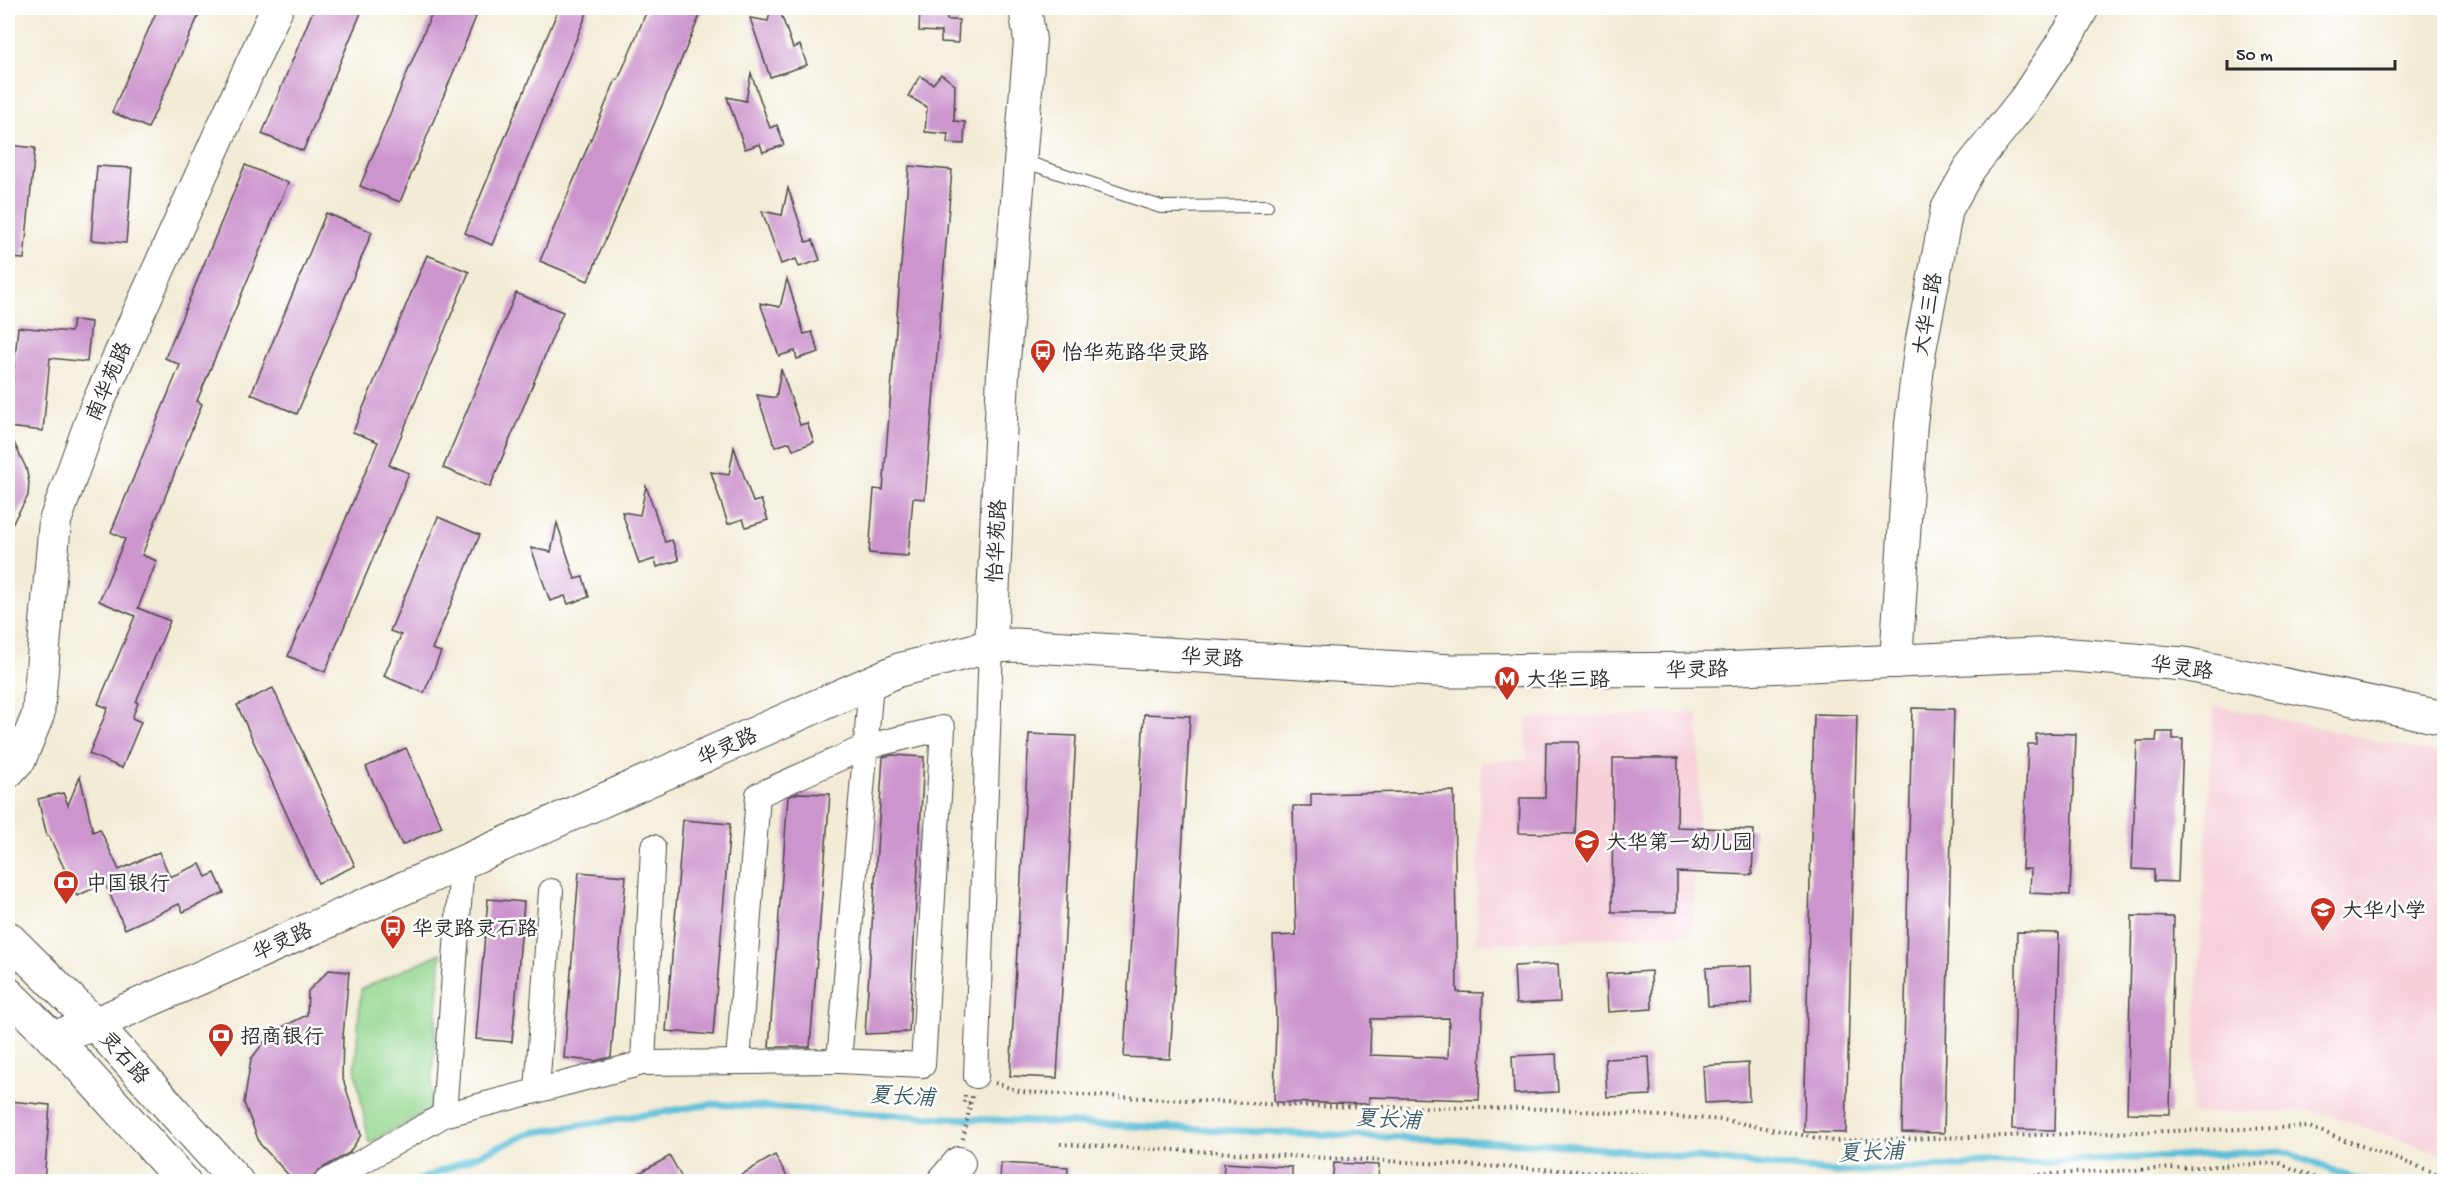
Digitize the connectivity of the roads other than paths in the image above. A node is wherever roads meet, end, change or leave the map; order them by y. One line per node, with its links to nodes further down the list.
1 (277, 8): 11 (street, 南华苑路)
2 (1025, 8): 4 (street, 怡华苑路)
3 (2083, 8): 7 (street, 大华三路)
4 (1019, 160): 5 (lane); 6 (street, 怡华苑路)
5 (1267, 206)
6 (991, 646): 7 (main road, 华灵路); 8 (main road, 华灵路); 22 (street, 怡华苑路)
7 (1896, 662): 9 (main road, 华灵路)
8 (871, 683): 10 (street); 13 (main road, 华灵路)
9 (2445, 718)
10 (866, 747): 19 (street); 19 (street); 20 (street)
11 (8, 772)
12 (652, 847): 21 (street)
13 (462, 862): 17 (main road, 华灵路); 24 (street)
14 (551, 891): 23 (street)
15 (8, 938): 17 (main road, 灵石路)
16 (8, 994): 18 (main road, 灵石路)
17 (95, 1024): 18 (main road, 华灵路); 26 (main road, 灵石路)
18 (52, 1038): 25 (main road, 灵石路)
19 (839, 1061): 20 (street)
20 (738, 1062): 21 (street)
21 (643, 1063): 23 (street)
22 (976, 1076)
23 (537, 1091): 24 (street)
24 (444, 1115): 27 (street)
25 (184, 1182)
26 (237, 1182)
27 (326, 1182)

